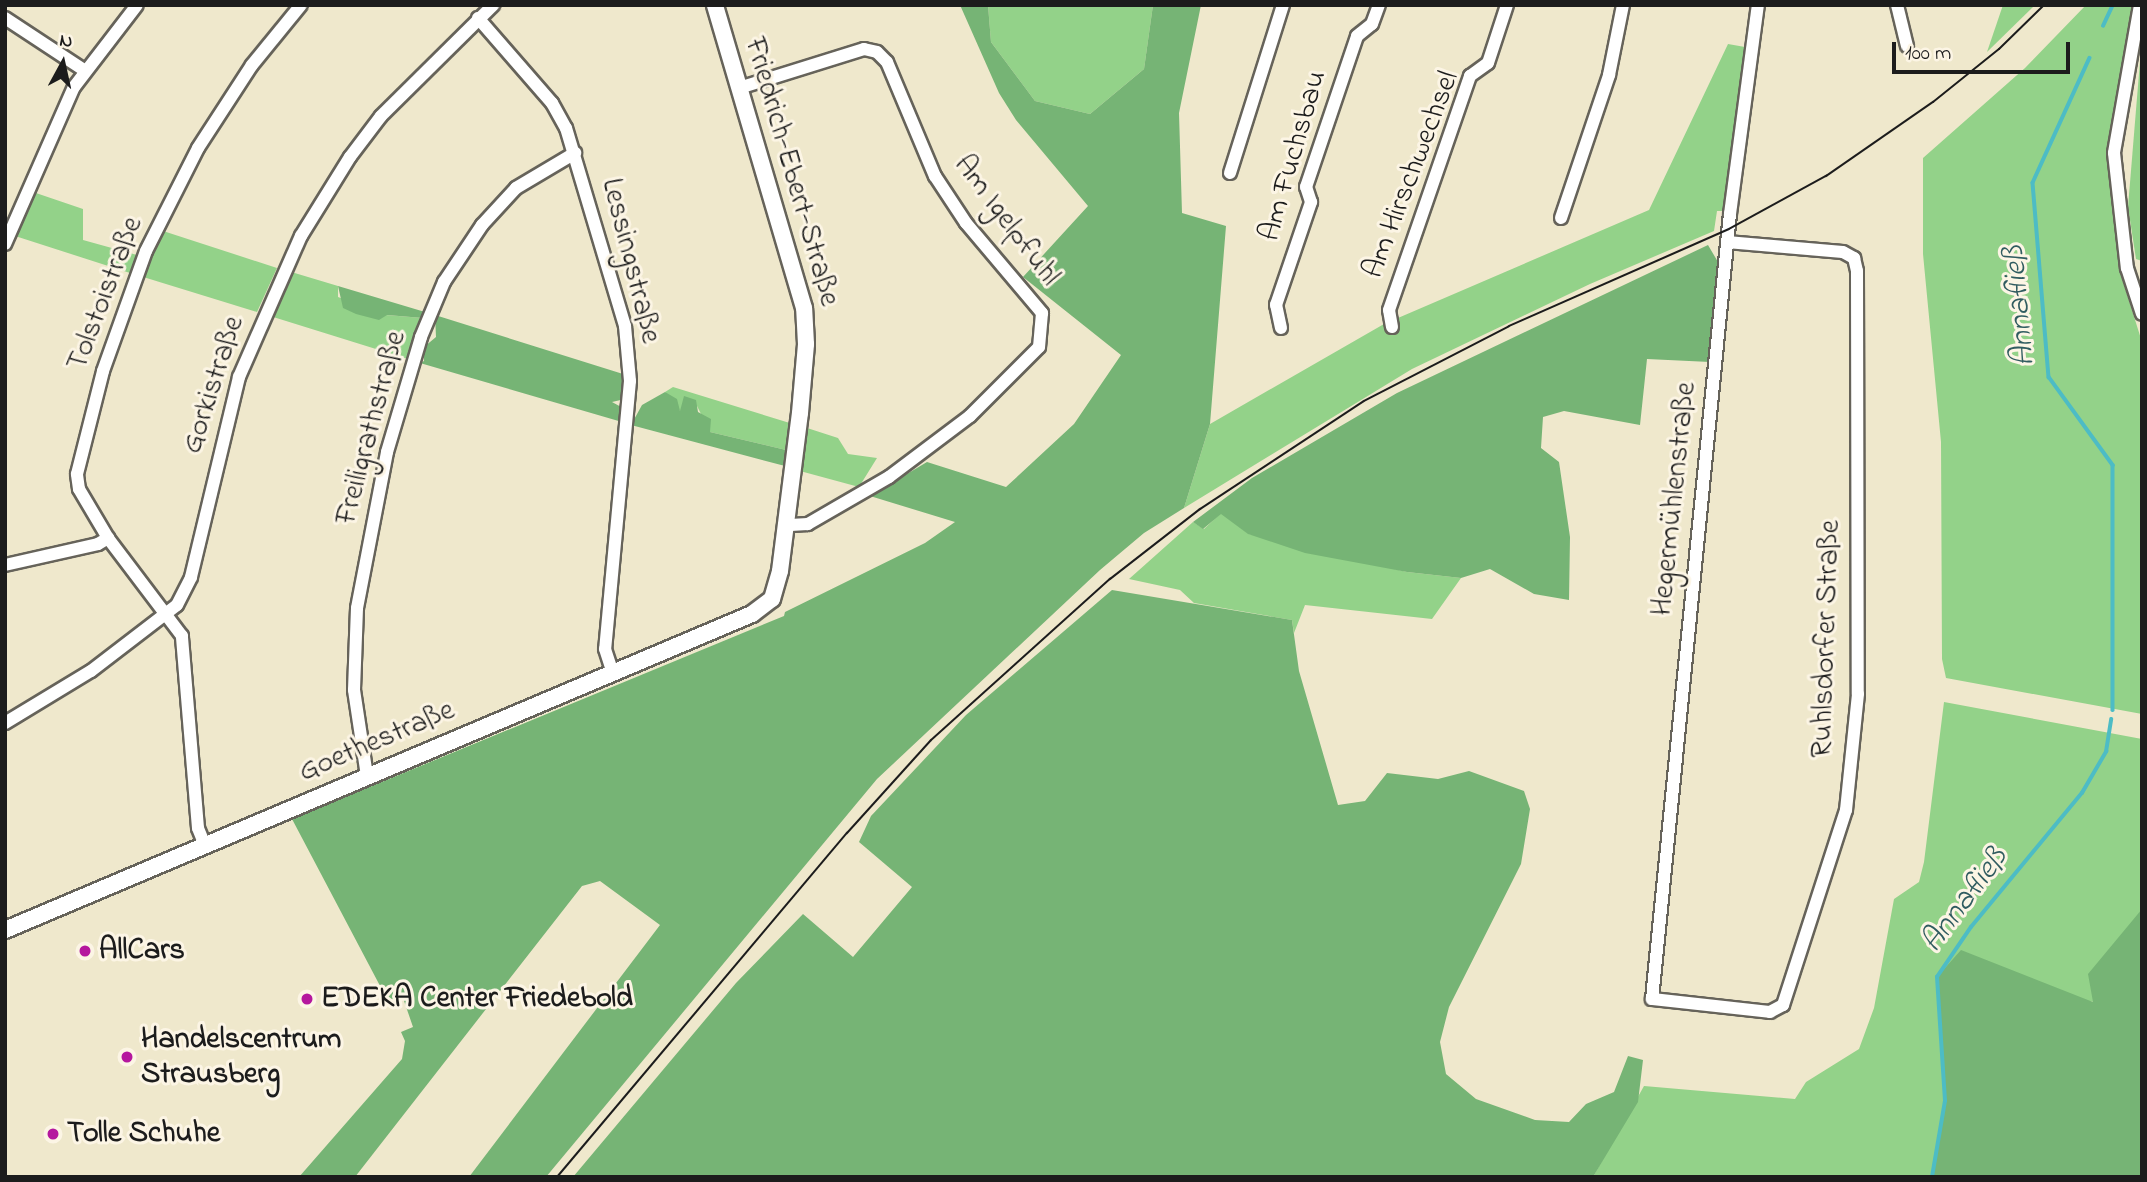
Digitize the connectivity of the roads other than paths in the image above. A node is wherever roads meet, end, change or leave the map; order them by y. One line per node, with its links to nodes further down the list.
1 (137, 5): 15 (street)
2 (301, 5): 26 (street, Tolstoistraße)
3 (493, 5): 13 (street, Gorkistraße)
4 (715, 5): 16 (street, Friedrich-Ebert-Straße)
5 (1283, 5): 18 (street)
6 (1379, 5): 24 (street, Am Fuchsbau)
7 (1507, 5): 23 (street, Am Hirschwechsel)
8 (1623, 5): 19 (street)
9 (1758, 5): 20 (street, Hegermühlenstraße)
10 (1897, 5): 14 (street)
11 (2140, 5): 22 (street)
12 (5, 18): 15 (street)
13 (478, 18): 17 (street, Lessingstraße); 29 (street, Gorkistraße)
14 (1907, 46)
15 (84, 70): 21 (street)
16 (739, 88): 25 (street, Friedrich-Ebert-Straße); 25 (street, Am Igelpfuhl)
17 (575, 153): 30 (street, Lessingstraße); 32 (street, Freiligrathstraße)
18 (1230, 173)
19 (1560, 218)
20 (1727, 243): 35 (street, Hegermühlenstraße); 35 (street, Ruhlsdorfer Straße)
21 (5, 244)
22 (2142, 314)
23 (1392, 327)
24 (1281, 328)
25 (786, 525): 28 (street, Friedrich-Ebert-Straße)
26 (108, 537): 27 (street); 29 (street, Tolstoistraße)
27 (5, 565)
28 (768, 603): 30 (street, Goethestraße)
29 (167, 613): 31 (street, Gorkistraße); 33 (street)
30 (613, 674): 32 (street, Goethestraße)
31 (5, 723)
32 (367, 776): 33 (street, Goethestraße)
33 (204, 843): 34 (street, Goethestraße)
34 (5, 930)
35 (1652, 999)

